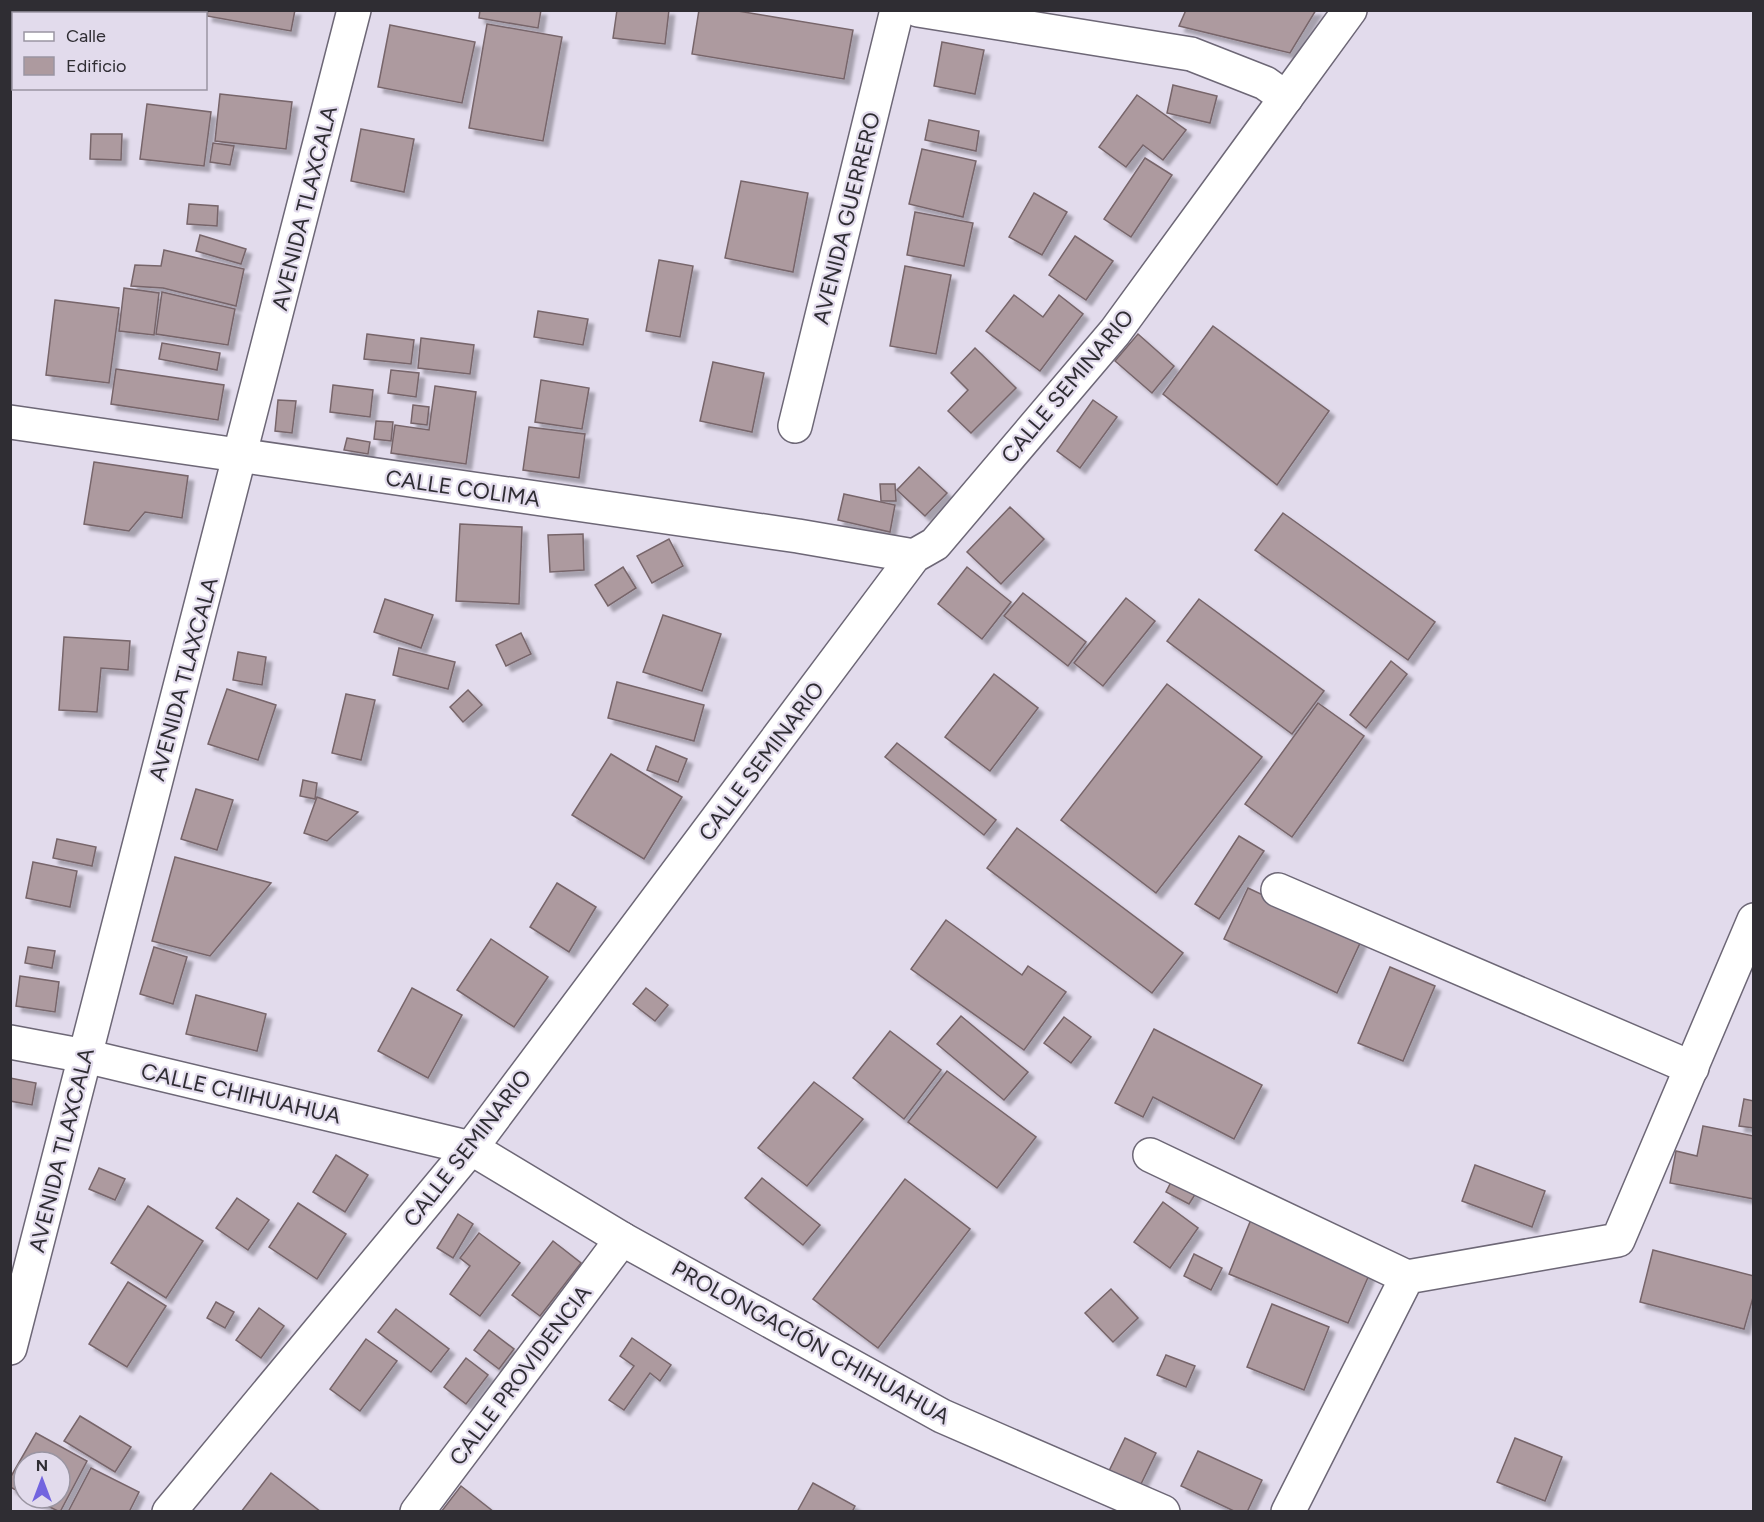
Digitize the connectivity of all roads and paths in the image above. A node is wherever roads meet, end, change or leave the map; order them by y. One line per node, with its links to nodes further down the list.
1 (354, 10): 8 (street, AVENIDA TLAXCALA)
2 (897, 10): 7 (street, AVENIDA GUERRERO)
3 (918, 10): 5 (street)
4 (1350, 10): 5 (street, CALLE SEMINARIO)
5 (1286, 98): 9 (street, CALLE SEMINARIO)
6 (10, 422): 8 (street, CALLE COLIMA)
7 (795, 426)
8 (241, 457): 9 (street, CALLE COLIMA); 13 (street, AVENIDA TLAXCALA)
9 (914, 556): 15 (street, CALLE SEMINARIO)
10 (1278, 890): 14 (street)
11 (1754, 920): 14 (street)
12 (10, 1042): 13 (street, CALLE CHIHUAHUA)
13 (85, 1056): 15 (street, CALLE CHIHUAHUA); 19 (street, AVENIDA TLAXCALA)
14 (1692, 1068): 18 (street)
15 (471, 1148): 17 (street, PROLONGACIÓN CHIHUAHUA); 20 (street, CALLE SEMINARIO)
16 (1150, 1155): 18 (street)
17 (622, 1239): 21 (street, CALLE PROVIDENCIA); 22 (street, PROLONGACIÓN CHIHUAHUA)
18 (1407, 1277): 23 (street)
19 (10, 1348)
20 (169, 1512)
21 (417, 1512)
22 (1163, 1512)
23 (1288, 1512)

